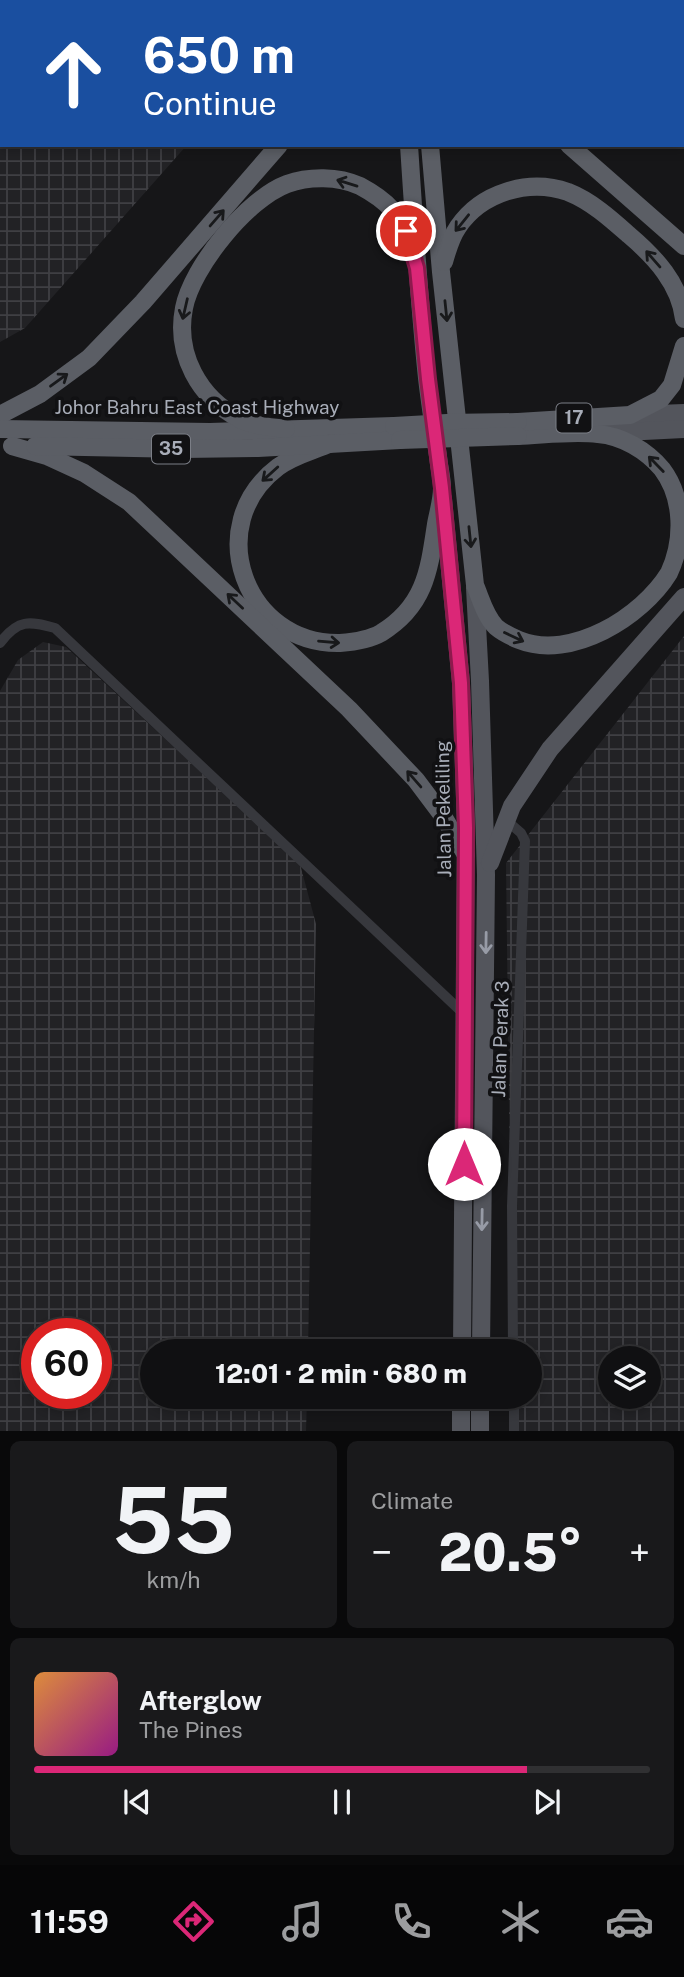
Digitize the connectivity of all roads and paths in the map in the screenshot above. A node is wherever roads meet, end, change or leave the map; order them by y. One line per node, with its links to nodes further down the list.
1 (277, 147): 11 (highway, one-way to 1)
2 (409, 147): 6 (highway)
3 (430, 147): 7 (highway)
4 (571, 147): 5 (highway)
5 (684, 246)
6 (417, 268): 14 (highway, one-way to 14); 21 (highway, Jalan Pekeliling)
7 (441, 272): 8 (highway, one-way to 7); 22 (highway, one-way to 22)
8 (684, 318)
9 (684, 346): 12 (highway)
10 (684, 413): 12 (main road, 17)
11 (0, 415)
12 (630, 415): 15 (highway, 17)
13 (0, 429): 14 (highway, Johor Bahru East Coast Highway / 35)
14 (286, 429): 17 (highway, Johor Bahru East Coast Highway / 17)
15 (518, 429): 17 (highway, 17, bridge); 18 (highway, 17)
16 (684, 429): 18 (main road, 17)
17 (397, 433): 19 (highway, Johor Bahru East Coast Highway / 17)
18 (599, 434): 22 (highway, one-way to 18)
19 (331, 443): 20 (highway, Johor Bahru East Coast Highway / 35); 21 (highway, one-way to 21)
20 (6, 445): 26 (highway, one-way to 20)
21 (442, 488): 26 (main road, Jalan Pekeliling)
22 (475, 585): 27 (main road, Jalan Pekeliling)
23 (684, 597): 25 (main road)
24 (0, 643): 28 (street)
25 (506, 820): 27 (main road); 31 (street, Jalan Perak 3)
26 (466, 855): 28 (main road, Jalan Pekeliling)
27 (486, 875): 30 (main road, Jalan Pekeliling, one-way to 30)
28 (465, 1015): 29 (main road, Jalan Pekeliling)
29 (462, 1339)
30 (481, 1339)
31 (513, 1339)
32 (461, 1409): 35 (main road)
33 (480, 1409): 36 (main road)
34 (514, 1409): 37 (street)
35 (461, 1431)
36 (480, 1431)
37 (514, 1431)

